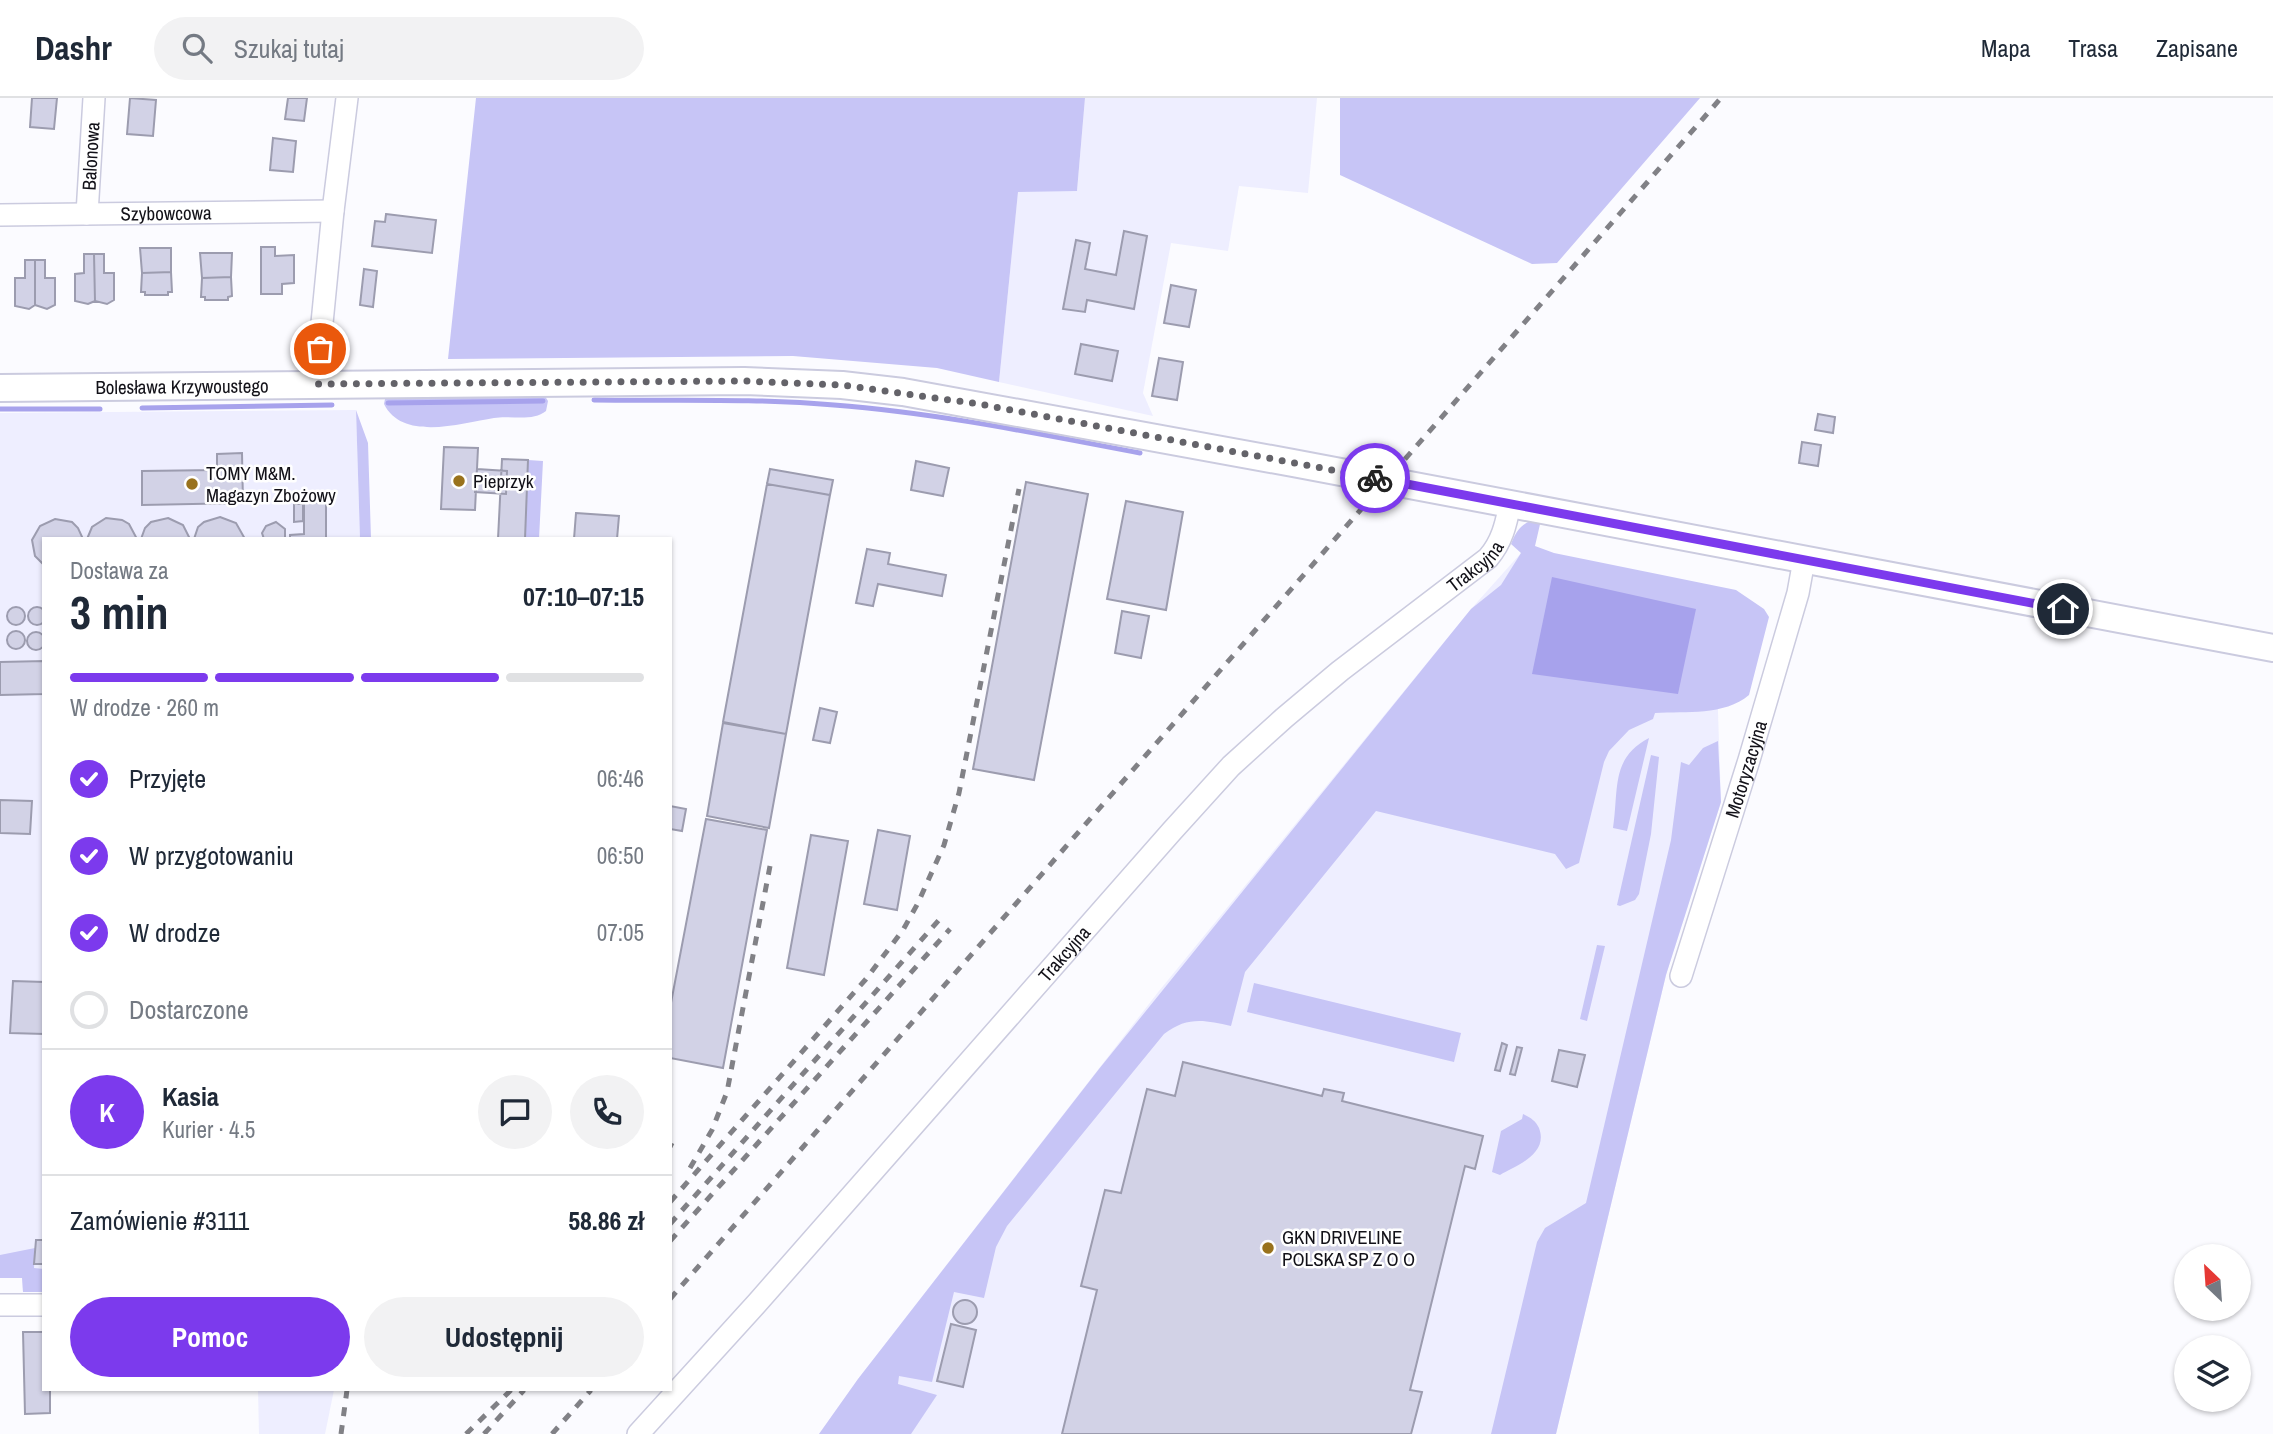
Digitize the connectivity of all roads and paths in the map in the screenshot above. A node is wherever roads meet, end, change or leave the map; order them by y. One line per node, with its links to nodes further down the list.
1 (94, 98): 4 (street, Balonowa)
2 (347, 98): 3 (street)
3 (332, 211): 4 (street, Szybowcowa); 6 (street)
4 (87, 214): 5 (street, Szybowcowa)
5 (0, 215)
6 (316, 384): 7 (street, Bolesława Krzywoustego); 8 (street, Bolesława Krzywoustego)
7 (0, 387)
8 (1510, 504): 9 (street, Bolesława Krzywoustego); 14 (street, Trakcyjna)
9 (1804, 560): 10 (street, Bolesława Krzywoustego); 11 (street, Motoryzacyjna)
10 (2273, 648)
11 (1681, 976)
12 (0, 1305): 13 (street)
13 (42, 1305)
14 (638, 1434)

